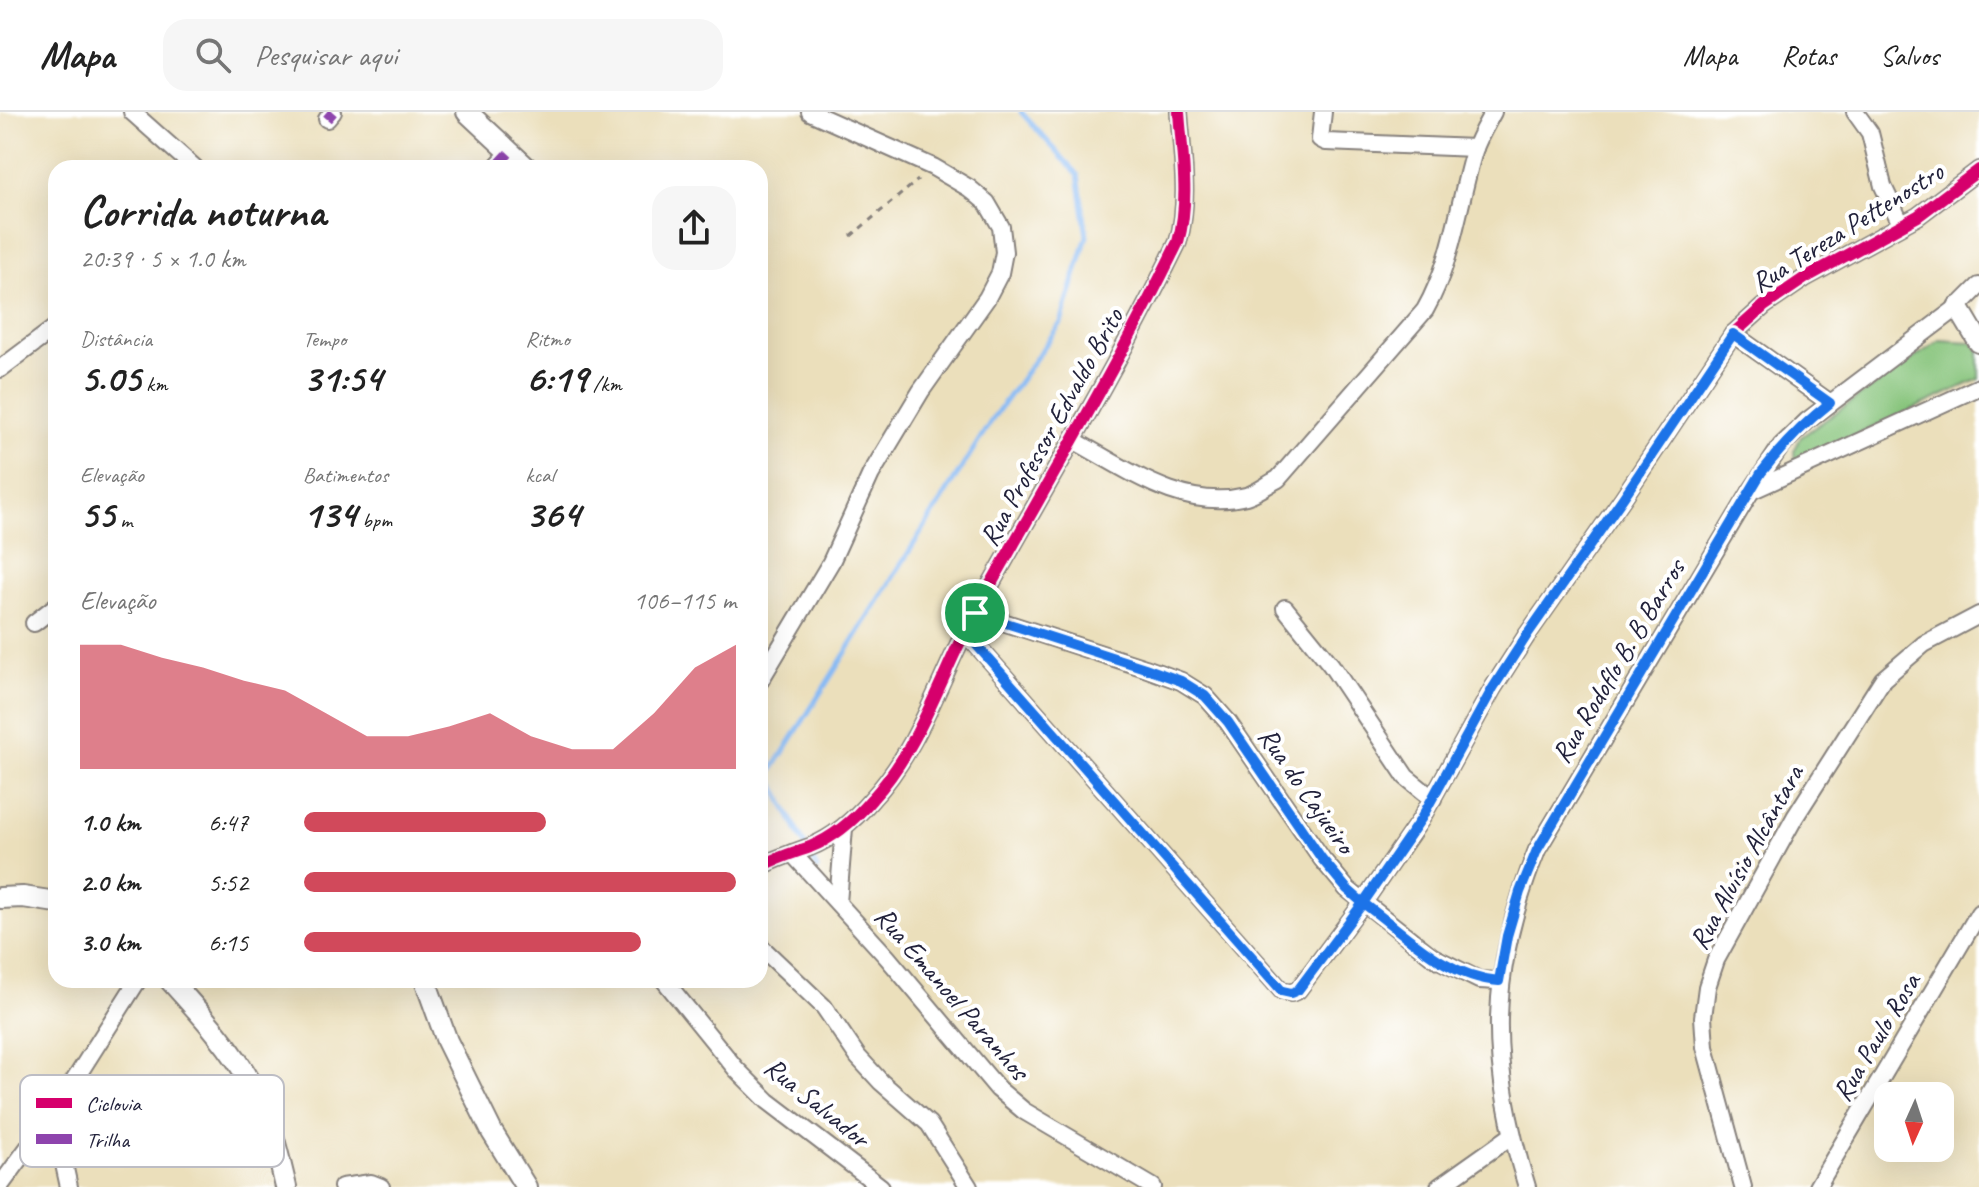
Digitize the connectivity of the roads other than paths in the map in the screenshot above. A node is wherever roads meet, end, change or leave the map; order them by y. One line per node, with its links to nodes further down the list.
1 (132, 112): 10 (street)
2 (467, 112): 9 (street)
3 (810, 112): 31 (street)
4 (1179, 112): 23 (street, Rua Professor Edvaldo Brito)
5 (1323, 112): 8 (street)
6 (1493, 112): 8 (street)
7 (1855, 112): 14 (street)
8 (1475, 148): 23 (street)
9 (510, 152): 11 (street); 12 (street)
10 (186, 160)
11 (502, 160)
12 (518, 160)
13 (1979, 170): 14 (street, Rua Tereza Pettenostro)
14 (1901, 224): 18 (street, Rua Tereza Pettenostro)
15 (1979, 286): 16 (street, Rua Rodoflo B. B Barros)
16 (1958, 307): 19 (street); 22 (street, Rua Rodoflo B. B Barros)
17 (48, 333): 20 (street)
18 (1733, 334): 22 (street); 32 (street, Rua Tereza Pettenostro)
19 (1979, 342)
20 (0, 369)
21 (1979, 387): 24 (street)
22 (1830, 403): 24 (street, Rua Rodoflo B. B Barros)
23 (1073, 440): 27 (street, Rua Professor Edvaldo Brito)
24 (1751, 491): 42 (street, Rua Rodoflo B. B Barros)
25 (1285, 608): 32 (street)
26 (48, 612): 29 (street)
27 (975, 613): 30 (street, Rua Professor Edvaldo Brito); 39 (street, Rua do Cajueiro)
28 (1979, 615): 64 (street, Rua Aluísio Alcântara)
29 (34, 623)
30 (965, 632): 33 (street, Rua Professor Edvaldo Brito); 39 (street, Rua Tereza Pettenostro)
31 (768, 668)
32 (1433, 799): 39 (street, Rua Tereza Pettenostro)
33 (844, 828): 34 (street, Rua Professor Edvaldo Brito); 38 (street, Rua Emanoel Paranhos)
34 (792, 853): 35 (street, Rua Professor Edvaldo Brito); 38 (street, Rua Emanoel Paranhos)
35 (768, 864)
36 (0, 898): 37 (street)
37 (48, 901)
38 (838, 903): 61 (street, Rua Emanoel Paranhos)
39 (1363, 903): 42 (street, Rua do Cajueiro)
40 (1979, 913): 65 (street, Rua Paulo Rosa)
41 (768, 954): 60 (street)
42 (1499, 981): 49 (street, Rua Rodoflo B. B Barros)
43 (133, 988): 47 (street)
44 (177, 988): 48 (street)
45 (428, 988): 58 (street)
46 (670, 988): 59 (street, Rua Salvador)
47 (78, 1075)
48 (245, 1075)
49 (1511, 1136): 62 (street); 63 (street, Rua Rodoflo B. B Barros)
50 (20, 1159): 53 (street)
51 (65, 1167): 54 (street)
52 (281, 1167): 55 (street)
53 (0, 1186)
54 (69, 1187)
55 (286, 1187)
56 (342, 1187): 57 (street)
57 (381, 1187)
58 (526, 1187)
59 (881, 1187)
60 (969, 1187)
61 (1153, 1187)
62 (1439, 1187)
63 (1527, 1187)
64 (1743, 1187)
65 (1817, 1187)

